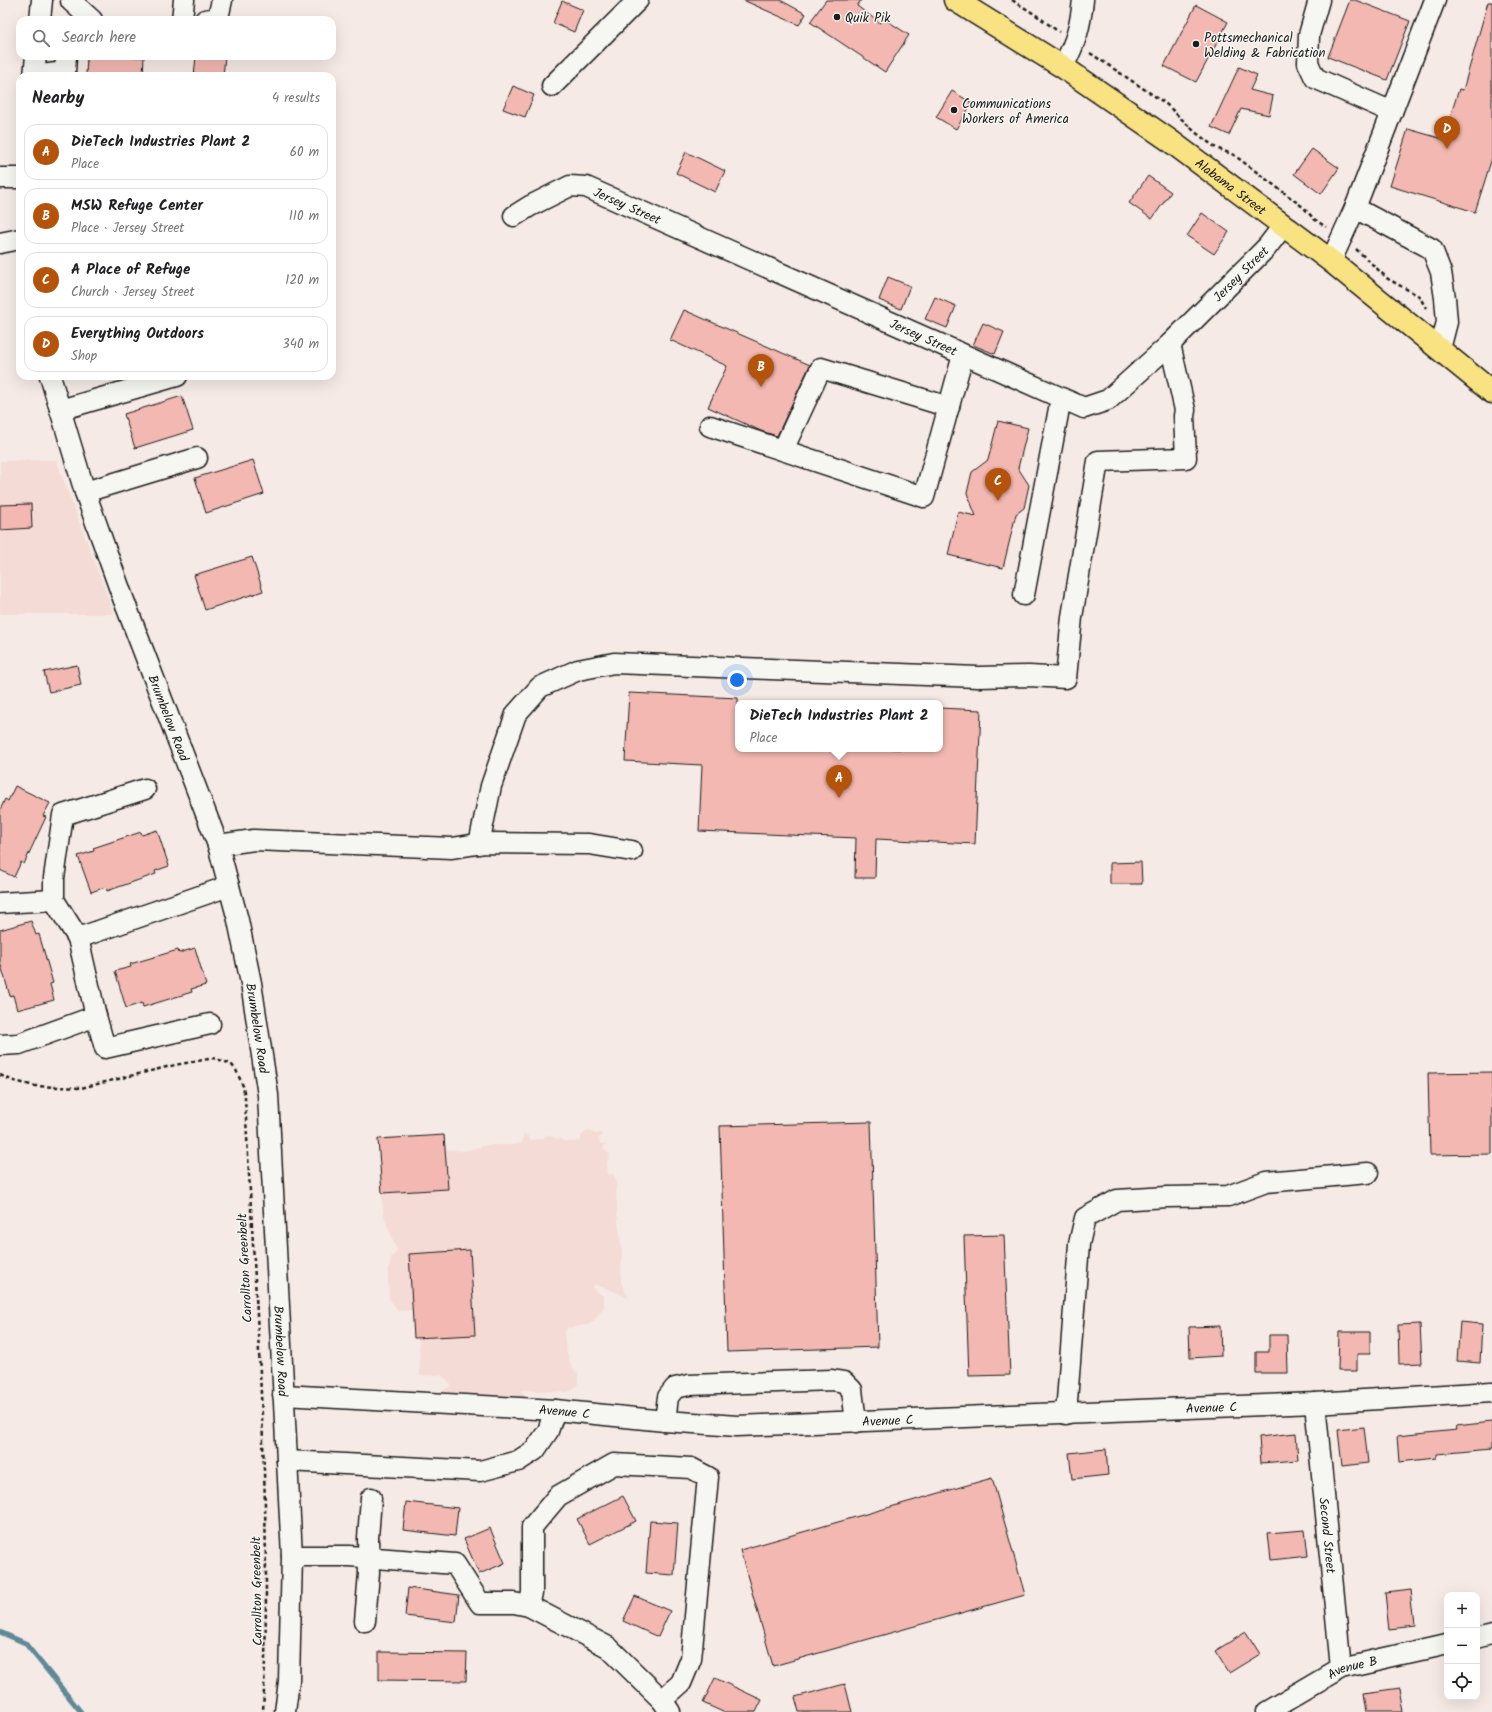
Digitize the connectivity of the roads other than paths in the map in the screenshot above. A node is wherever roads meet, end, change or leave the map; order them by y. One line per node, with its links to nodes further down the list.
1 (42, 0): 9 (street)
2 (66, 0): 10 (street)
3 (184, 0): 11 (street)
4 (638, 0): 17 (street)
5 (955, 0): 14 (main road, Alabama Street)
6 (1083, 0): 14 (street)
7 (1319, 0): 18 (street)
8 (1435, 0): 18 (street)
9 (40, 16)
10 (87, 16)
11 (182, 16)
12 (36, 60): 15 (street)
13 (66, 60): 16 (street)
14 (1063, 67): 23 (main road, Alabama Street)
15 (34, 72)
16 (65, 72)
17 (552, 86)
18 (1392, 112): 21 (street)
19 (0, 178): 20 (street)
20 (16, 178)
21 (1355, 208): 26 (street); 27 (street)
22 (514, 216): 29 (street, Jersey Street)
23 (1283, 226): 26 (main road, Alabama Street); 28 (street, Jersey Street)
24 (16, 240): 25 (street)
25 (0, 243)
26 (1332, 261): 27 (main road, Alabama Street)
27 (1442, 339): 32 (main road, Alabama Street)
28 (1170, 344): 33 (street, Jersey Street); 42 (street)
29 (963, 355): 33 (street, Jersey Street); 34 (street)
30 (51, 380): 35 (street, Brumbelow Road)
31 (163, 380): 35 (street)
32 (1492, 392)
33 (1061, 398): 40 (street)
34 (949, 407): 37 (street); 37 (street)
35 (60, 410): 39 (street, Brumbelow Road)
36 (710, 426): 37 (street)
37 (783, 450)
38 (197, 458): 39 (street)
39 (85, 492): 43 (street, Brumbelow Road)
40 (1024, 595)
41 (145, 789): 46 (street)
42 (479, 844): 43 (street); 44 (street)
43 (218, 845): 45 (street, Brumbelow Road)
44 (632, 851)
45 (229, 886): 48 (street); 54 (street, Brumbelow Road)
46 (54, 900): 47 (street); 48 (street)
47 (0, 903)
48 (78, 938): 49 (street)
49 (96, 1016): 50 (street); 51 (street)
50 (210, 1024)
51 (0, 1045)
52 (1368, 1173): 57 (street)
53 (1492, 1392): 55 (street, Avenue C)
54 (283, 1395): 56 (street, Avenue C); 60 (street, Brumbelow Road)
55 (1315, 1403): 57 (street, Avenue C); 69 (street, Second Street)
56 (554, 1410): 58 (street, Avenue C); 60 (street)
57 (1066, 1414): 59 (street, Avenue C)
58 (665, 1421): 59 (street, Avenue C); 59 (street)
59 (856, 1422)
60 (287, 1461): 62 (street, Brumbelow Road)
61 (371, 1498): 63 (street)
62 (292, 1556): 63 (street); 71 (street, Brumbelow Road)
63 (369, 1558): 64 (street); 65 (street)
64 (529, 1606): 70 (street); 70 (street)
65 (365, 1621)
66 (1492, 1634): 67 (street)
67 (1480, 1636)
68 (1444, 1645): 69 (street, Avenue B)
69 (1341, 1668): 72 (street, Avenue B)
70 (666, 1706)
71 (285, 1712)
72 (1266, 1712)

